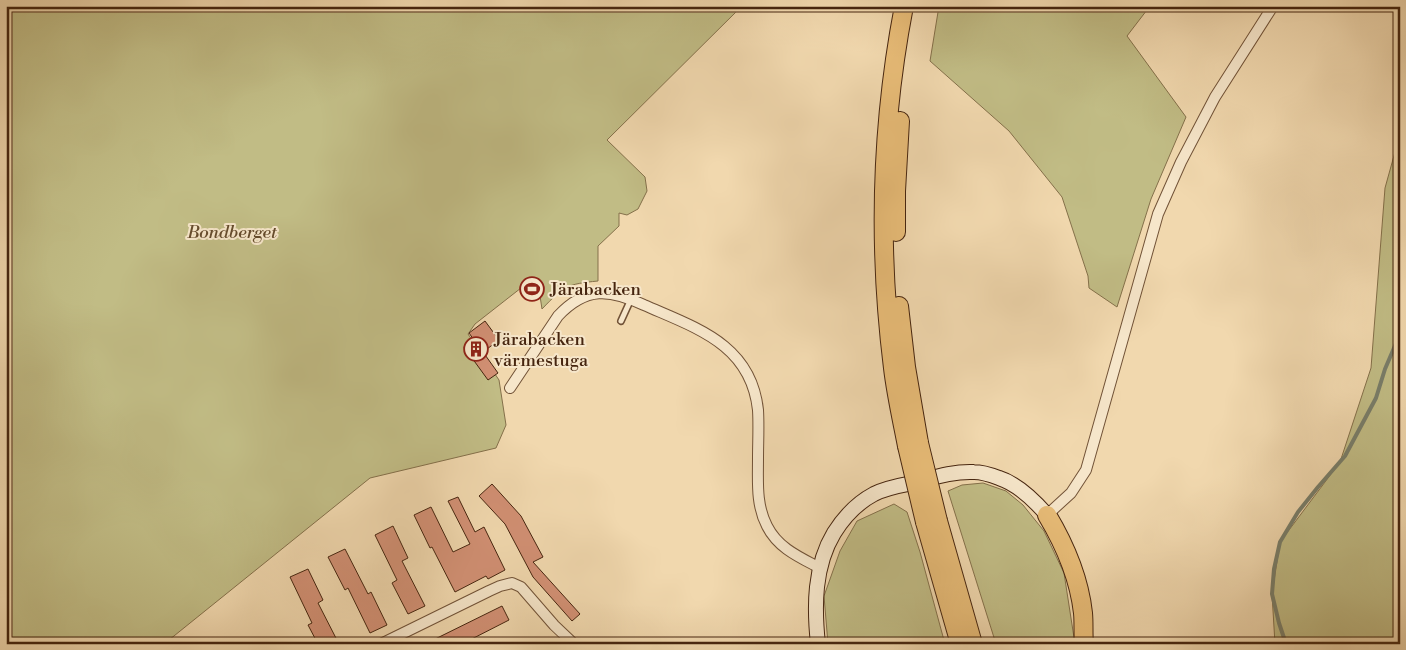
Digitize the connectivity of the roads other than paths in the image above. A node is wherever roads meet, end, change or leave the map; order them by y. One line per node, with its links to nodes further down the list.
1 (904, 6): 7 (highway)
2 (917, 6): 7 (highway)
3 (1273, 6): 8 (street)
4 (631, 299): 5 (lane); 6 (street); 10 (street)
5 (621, 322)
6 (510, 388)
7 (913, 445): 9 (highway, bridge)
8 (1047, 514): 10 (street); 16 (highway)
9 (932, 522): 14 (highway); 15 (highway)
10 (820, 568): 13 (street)
11 (380, 644): 12 (street)
12 (574, 644)
13 (818, 644)
14 (960, 644)
15 (973, 644)
16 (1084, 644)

